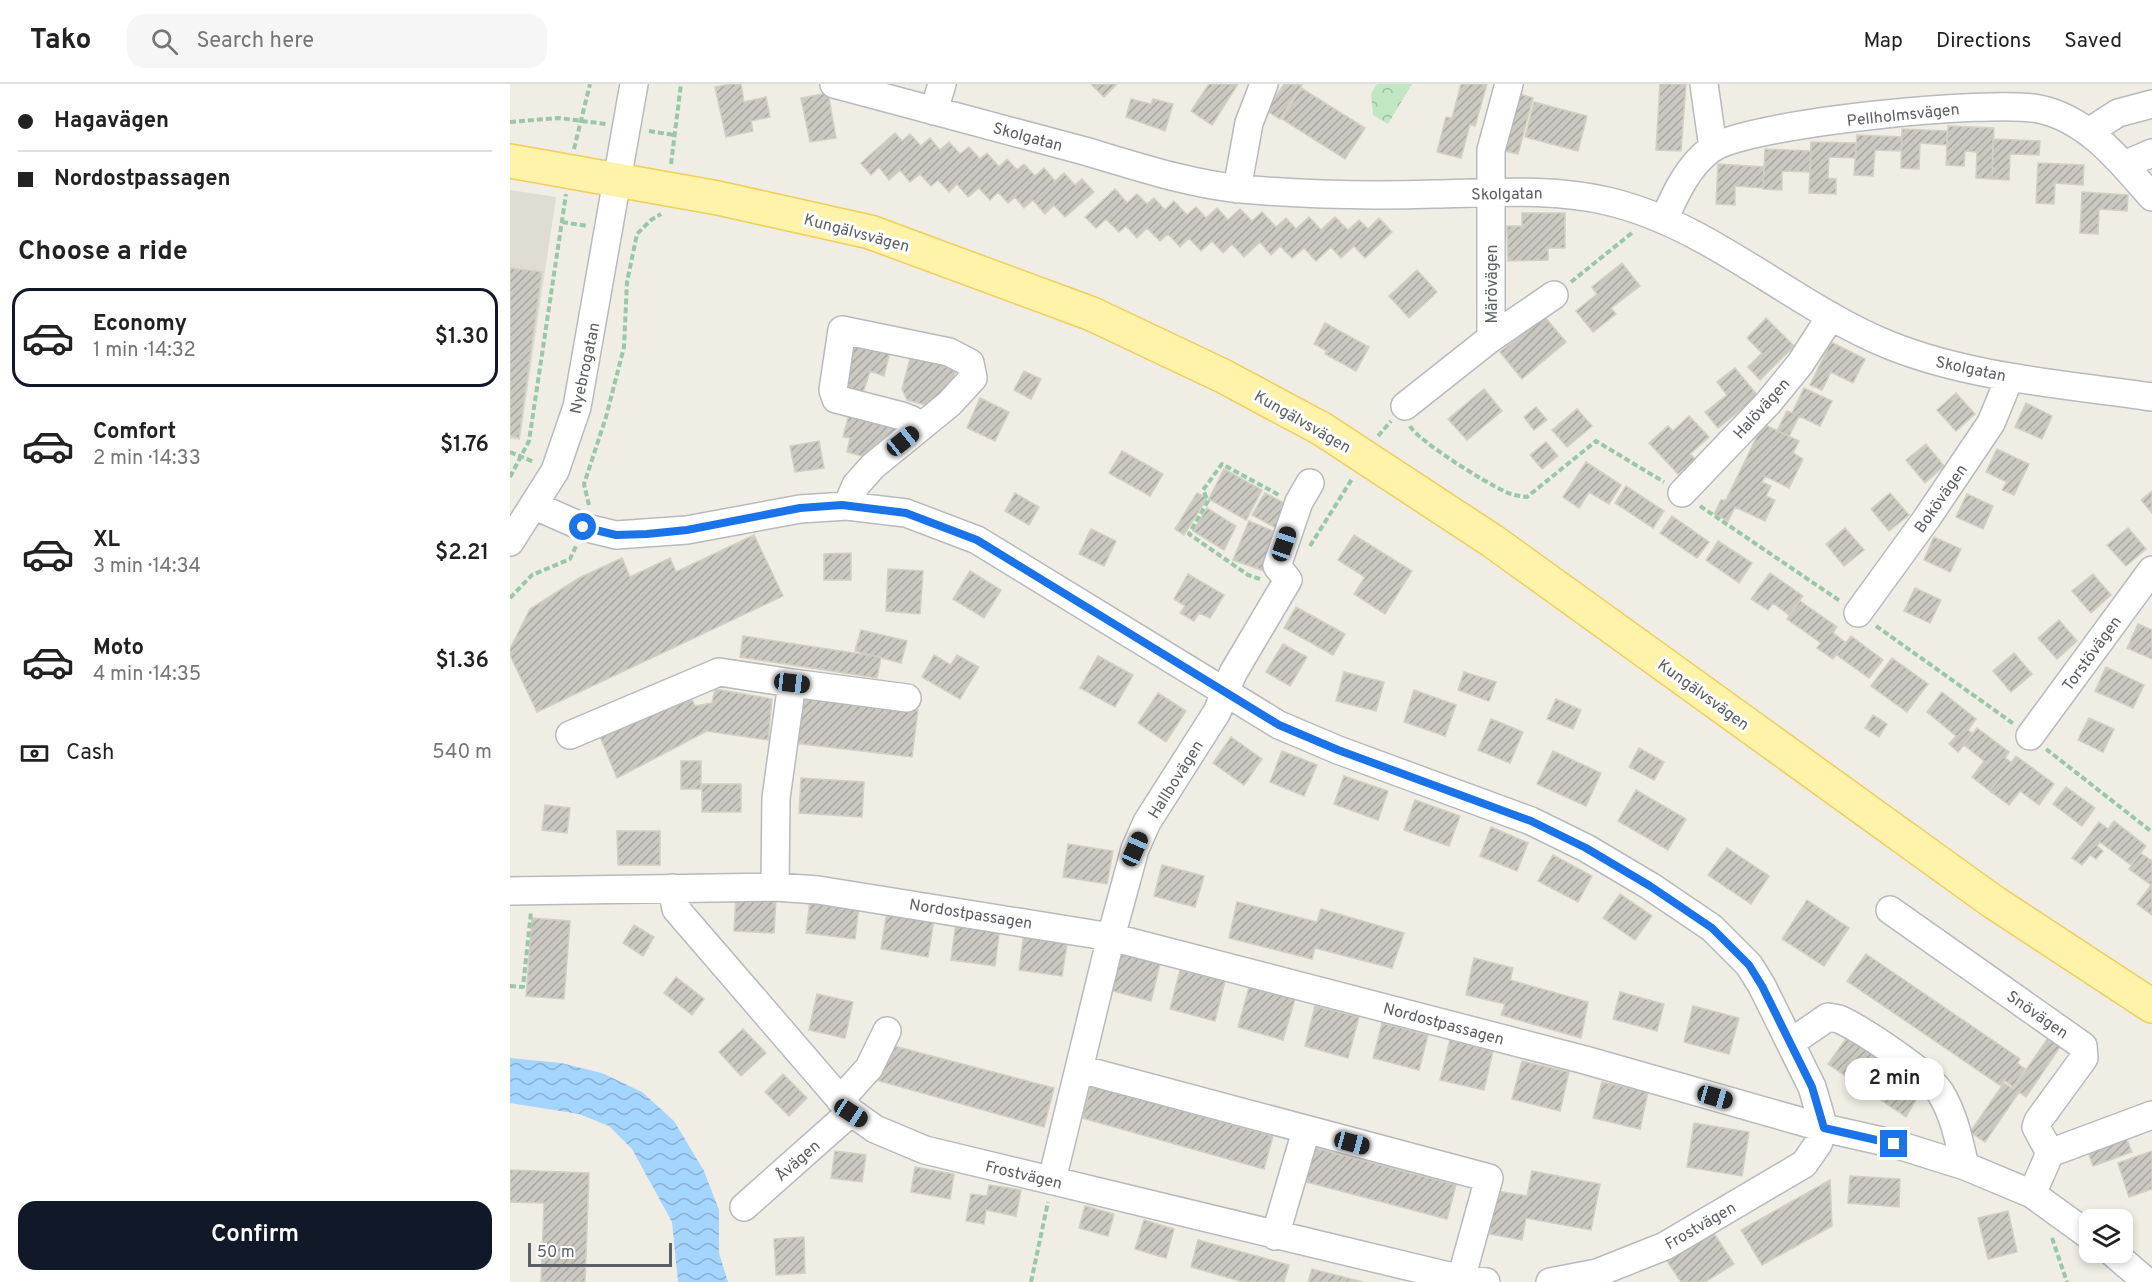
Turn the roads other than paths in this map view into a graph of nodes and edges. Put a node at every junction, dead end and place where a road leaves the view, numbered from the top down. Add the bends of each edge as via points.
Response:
1 (634, 84) edge
2 (834, 84) edge
3 (942, 84) edge
4 (1264, 84) edge
5 (1509, 84) edge
6 (1704, 84) edge
7 (2152, 104) edge
8 (934, 111) junction
9 (2090, 131) junction
10 (1713, 148) junction
11 (2152, 153) edge
12 (510, 160) edge
13 (2124, 165) junction
14 (616, 179) junction
15 (1237, 189) junction
16 (1489, 193) junction
17 (2152, 197) edge
18 (1653, 215) junction
19 (1554, 295) road end
20 (1831, 316) junction
21 (1491, 338) junction
22 (2010, 377) junction
23 (2152, 397) edge
24 (1406, 413) road end
25 (918, 429) junction
26 (1304, 492) road end
27 (1682, 494) road end
28 (535, 506) junction
29 (847, 506) junction
30 (510, 542) edge
31 (2152, 570) edge
32 (1858, 613) road end
33 (1224, 691) junction
34 (790, 694) junction
35 (907, 698) dead end
36 (570, 735) dead end
37 (2030, 736) road end
38 (776, 887) junction
39 (672, 888) junction
40 (522, 891) edge
41 (1992, 900) junction
42 (1890, 910) dead end
43 (1110, 937) junction
44 (2152, 1006) edge
45 (2152, 1026) edge
46 (887, 1031) dead end
47 (1790, 1043) junction
48 (1080, 1069) junction
49 (845, 1106) junction
50 (2152, 1115) edge
51 (1824, 1128) junction
52 (1306, 1131) junction
53 (2050, 1153) junction
54 (1965, 1166) junction
55 (1052, 1180) junction
56 (2037, 1197) junction
57 (744, 1207) dead end
58 (2079, 1228) edge
59 (1275, 1236) junction
60 (2125, 1263) edge
61 (1474, 1281) edge
62 (1550, 1282) edge
63 (2147, 1282) edge

1 - 14 street, Nyebrogatan
2 - 8 street, Skolgatan
3 - 8 street
4 - 15 street via 1249,123
5 - 16 street, Märövägen via 1491,150
6 - 10 street
7 - 9 street via 2118,113
8 - 15 street, Skolgatan
9 - 10 street, Pellholmsvägen via 2040,109 1970,108 1817,123 1744,136
9 - 13 street, Pellholmsvägen
10 - 18 street, Pellholmsvägen via 1690,168
11 - 13 street
12 - 14 main road, Kungälvsvägen
13 - 17 street, Pellholmsvägen
14 - 28 street, Nyebrogatan via 577,407 555,471
14 - 41 main road, Kungälvsvägen via 870,232 1092,314 1223,376 1312,424 1494,542
15 - 16 street, Skolgatan via 1356,196
16 - 18 street, Skolgatan via 1576,194
16 - 21 street, Märövägen
18 - 20 street, Skolgatan via 1699,237
19 - 21 street
20 - 22 street, Skolgatan via 1888,344 1929,358
20 - 27 street, Halövägen via 1800,364 1768,403
21 - 24 street, Märövägen
22 - 23 street, Skolgatan
22 - 32 street, Bokövägen via 1991,423
25 - 25 street via 973,378 970,363 949,352 842,330 833,390 836,399 902,416 912,420
25 - 29 street via 856,484
26 - 33 street, Hallbovägen via 1283,573
28 - 29 street via 583,527 616,535 687,530 800,508
28 - 30 street, Nyebrogatan
29 - 33 street via 906,513 977,540
31 - 37 street, Torstövägen
33 - 43 street, Hallbovägen via 1217,712 1147,822 1128,870
33 - 47 street via 1279,725 1338,750 1531,821 1650,886 1712,928 1749,965
34 - 35 street
34 - 36 street via 719,672
34 - 38 street via 776,798
38 - 39 street, Nordostpassagen
38 - 43 street, Nordostpassagen via 860,895
39 - 40 street, Nordostpassagen
39 - 49 street, Frostvägen via 676,909
41 - 44 main road, Kungälvsvägen
41 - 45 main road, Kungälvsvägen
42 - 53 street, Snövägen via 2083,1046 2084,1058 2036,1127
43 - 48 street, Hallbovägen
43 - 51 street, Nordostpassagen via 1585,1060
46 - 49 street, Åvägen
47 - 51 street via 1812,1087
47 - 54 street via 1828,1017 1839,1019 1926,1077 1940,1091 1956,1127
48 - 52 street
48 - 55 street, Hallbovägen
49 - 55 street, Frostvägen via 875,1128 925,1150
49 - 57 street, Åvägen
50 - 53 street
51 - 54 street, Nordostpassagen
51 - 62 street, Frostvägen via 1804,1164 1665,1246 1597,1273
52 - 59 street
52 - 61 street via 1489,1178
53 - 56 street
54 - 56 street, Nordostpassagen
55 - 59 street, Frostvägen
56 - 58 street, Nordostpassagen
59 - 61 street, Frostvägen
60 - 63 street

